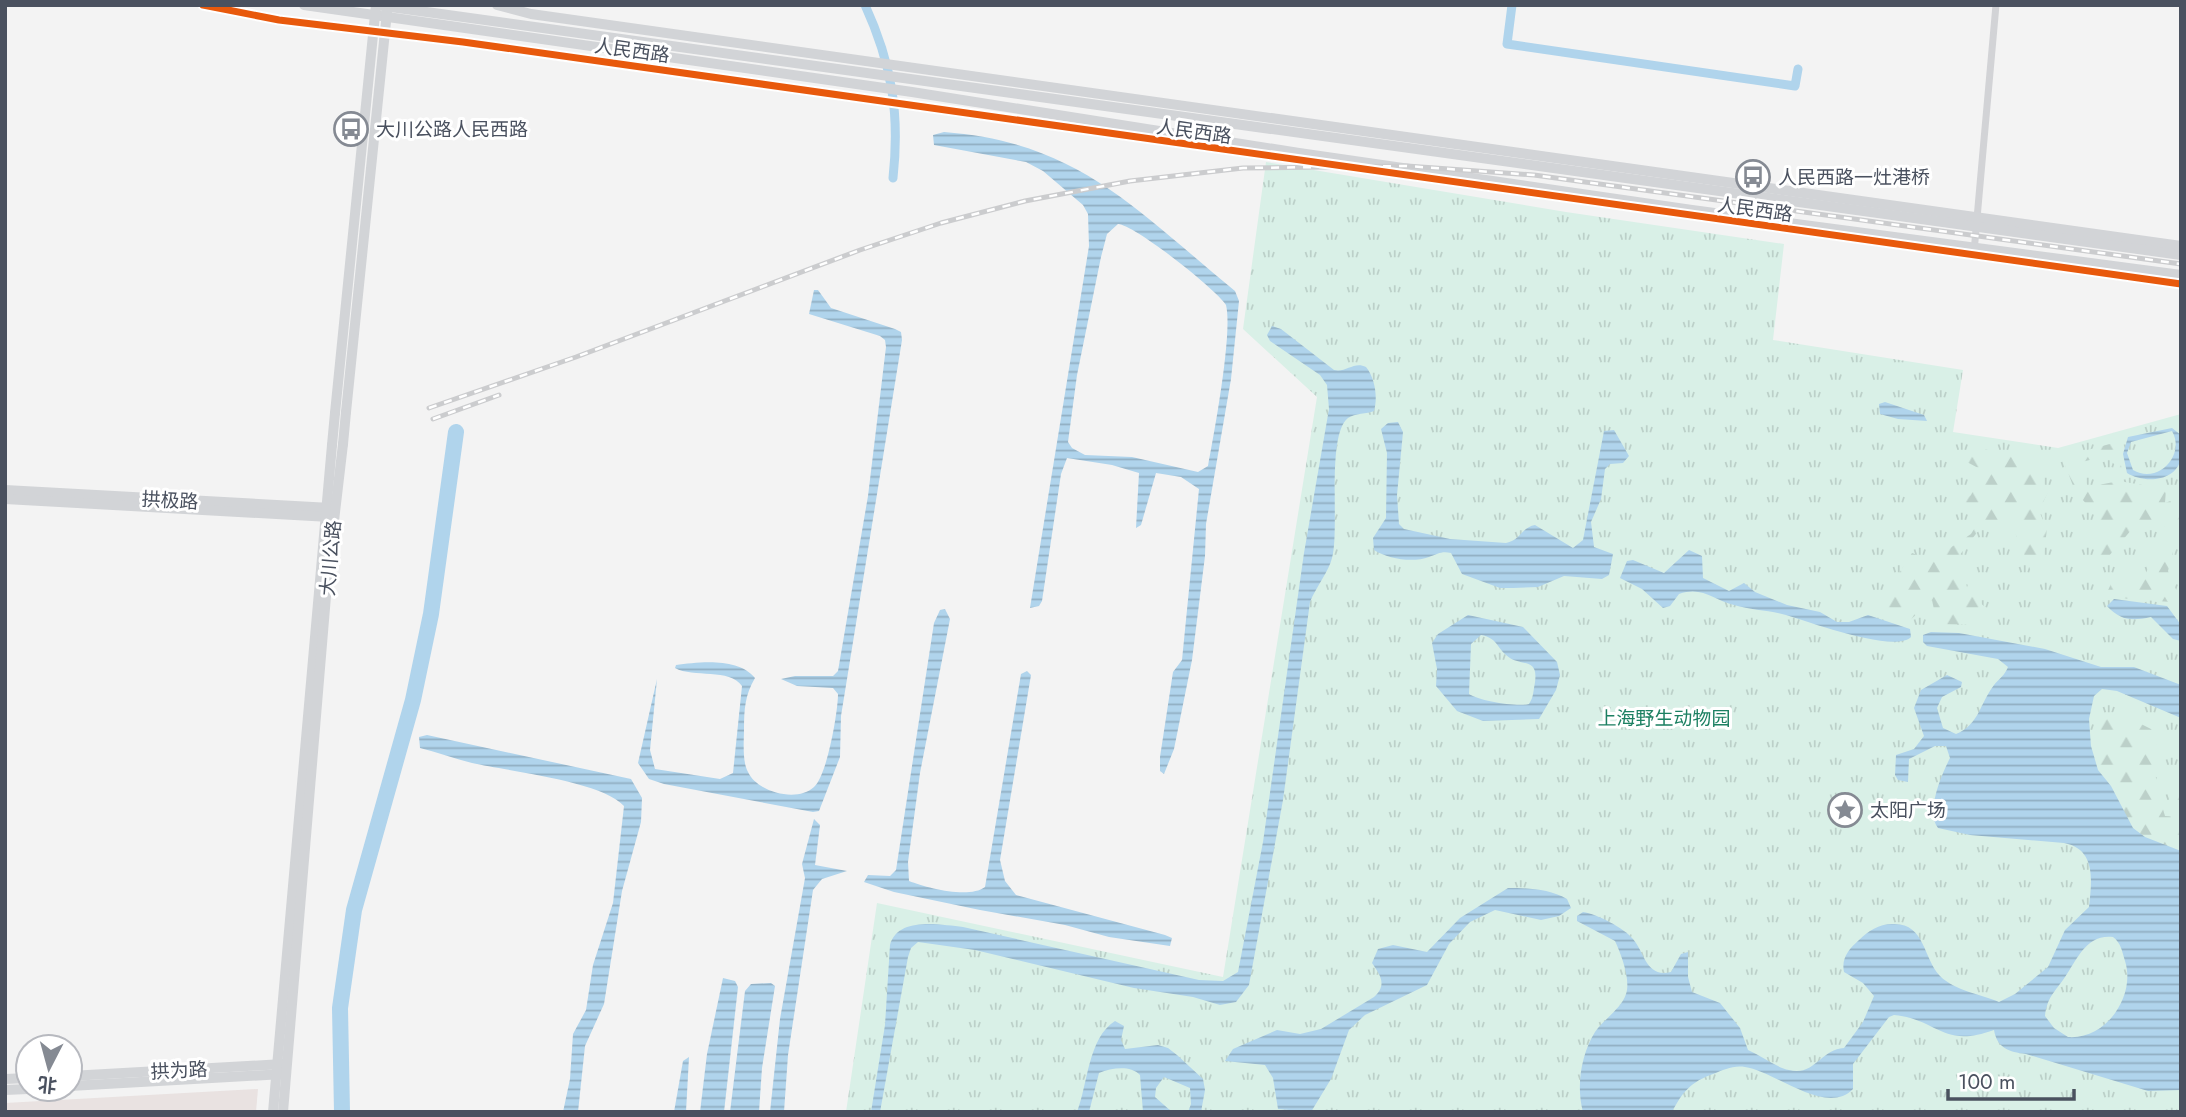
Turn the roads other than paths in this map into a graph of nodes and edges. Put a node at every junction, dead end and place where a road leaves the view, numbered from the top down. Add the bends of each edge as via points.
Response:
1 (203, 5) edge
2 (227, 5) edge
3 (304, 5) edge
4 (497, 5) edge
5 (1996, 5) edge
6 (375, 10) edge
7 (387, 10) edge
8 (249, 13) junction
9 (373, 31) junction
10 (385, 33) junction
11 (911, 87) junction
12 (1977, 221) junction
13 (2181, 246) edge
14 (1974, 252) junction
15 (2181, 255) edge
16 (2181, 275) edge
17 (2181, 284) edge
18 (341, 412) junction
19 (5, 490) edge
20 (5, 499) edge
21 (329, 513) junction
22 (282, 1069) junction
23 (84, 1076) edge
24 (84, 1085) edge
25 (273, 1112) edge
26 (283, 1112) edge

1 - 8 main road, 人民西路
2 - 8 main road
3 - 6 main road, 人民西路
4 - 12 main road, 人民西路 via 531,14
5 - 12 street
6 - 7 main road, 人民西路
6 - 9 main road, 大川公路
7 - 10 main road, 大川公路
7 - 11 main road, 人民西路
8 - 9 main road, 人民西路
9 - 10 main road, 人民西路
9 - 18 main road, 大川公路
10 - 14 main road, 人民西路
10 - 18 main road, 大川公路
11 - 12 main road, 人民西路 via 1300,132
11 - 14 main road, 人民西路 via 1326,157
12 - 13 main road, 人民西路
12 - 14 street
12 - 15 main road, 人民西路
14 - 16 main road, 人民西路
14 - 17 main road, 人民西路
18 - 21 main road, 大川公路, bridge
19 - 21 main road, 拱极路
20 - 21 main road, 拱极路
21 - 22 main road, 大川公路
22 - 23 main road, 拱为路
22 - 24 main road, 拱为路
22 - 25 main road, 大川公路
22 - 26 main road, 大川公路

